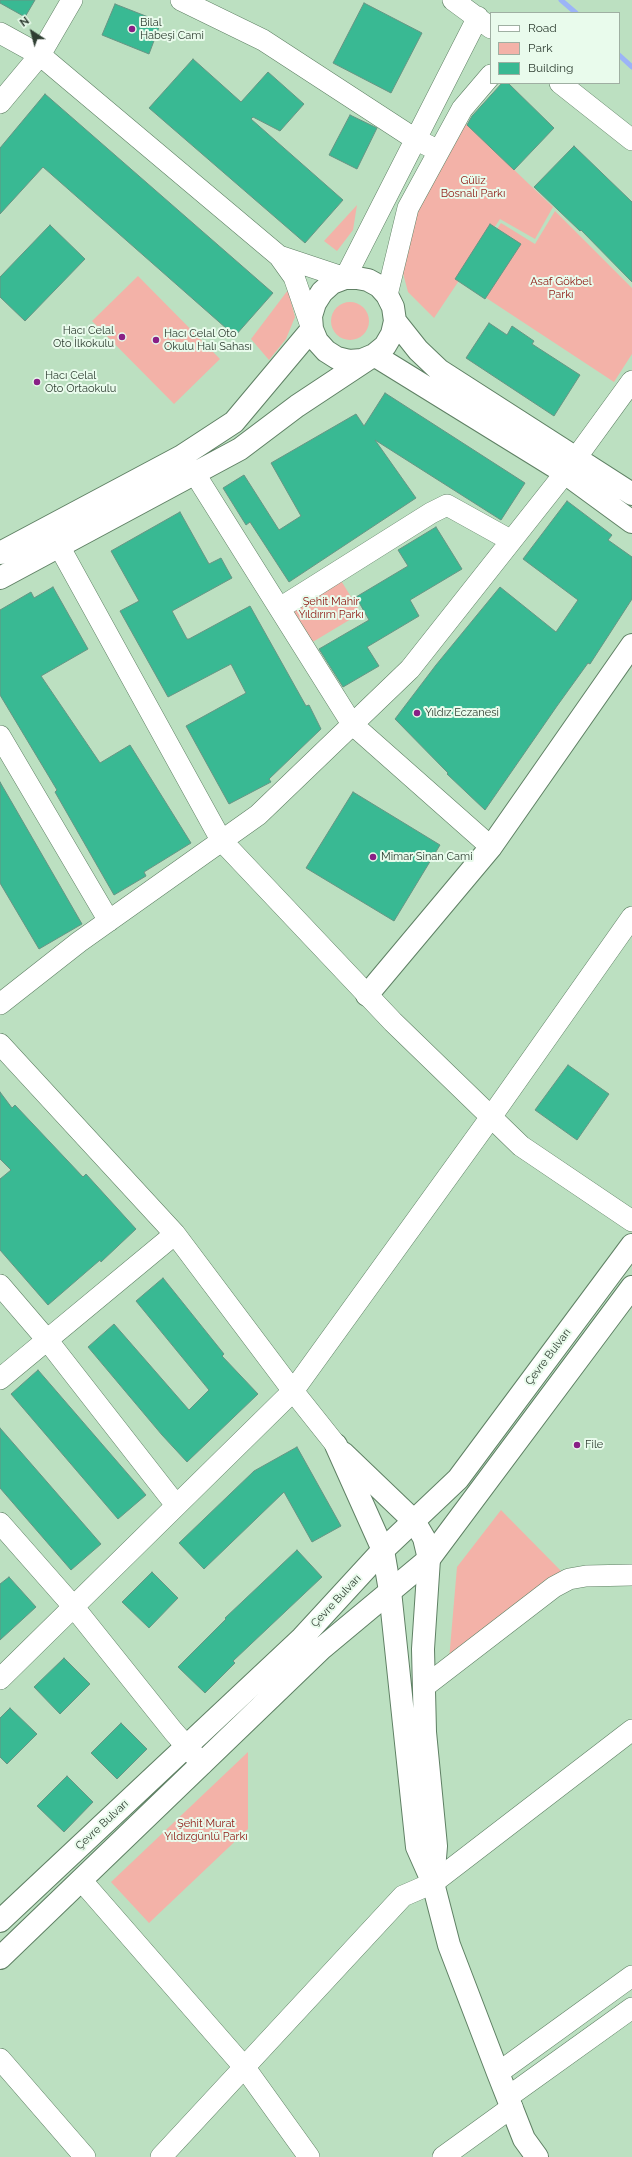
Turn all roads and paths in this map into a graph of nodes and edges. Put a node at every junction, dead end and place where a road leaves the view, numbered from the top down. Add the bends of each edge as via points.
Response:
1 (72, 0) edge
2 (181, 0) edge
3 (453, 0) edge
4 (484, 22) edge
5 (0, 33) edge
6 (40, 55) junction
7 (490, 76) edge
8 (561, 84) edge
9 (0, 103) edge
10 (415, 139) junction
11 (632, 140) edge
12 (439, 151) junction
13 (279, 256) junction
14 (345, 278) junction
15 (387, 295) junction
16 (395, 321) junction
17 (312, 329) junction
18 (374, 355) junction
19 (632, 381) edge
20 (570, 465) junction
21 (195, 474) junction
22 (632, 494) edge
23 (632, 522) edge
24 (510, 540) junction
25 (59, 546) junction
26 (0, 553) edge
27 (0, 578) edge
28 (280, 608) junction
29 (632, 645) edge
30 (352, 724) junction
31 (0, 736) edge
32 (221, 840) junction
33 (491, 847) junction
34 (632, 917) edge
35 (109, 920) junction
36 (367, 995) junction
37 (0, 1004) edge
38 (0, 1044) edge
39 (491, 1117) junction
40 (632, 1221) edge
41 (175, 1234) junction
42 (632, 1245) edge
43 (0, 1285) edge
44 (632, 1287) edge
45 (48, 1341) junction
46 (0, 1379) edge
47 (293, 1391) junction
48 (336, 1445) junction
49 (176, 1505) junction
50 (414, 1521) junction
51 (0, 1523) edge
52 (383, 1550) junction
53 (429, 1559) junction
54 (632, 1575) edge
55 (390, 1591) junction
56 (73, 1606) junction
57 (0, 1679) edge
58 (424, 1687) junction
59 (632, 1730) edge
60 (186, 1746) junction
61 (202, 1764) junction
62 (80, 1880) junction
63 (432, 1883) junction
64 (0, 1921) edge
65 (0, 1958) edge
66 (632, 1976) edge
67 (632, 2008) edge
68 (0, 2059) edge
69 (245, 2068) junction
70 (498, 2073) junction
71 (510, 2102) junction
72 (85, 2157) edge
73 (161, 2157) edge
74 (309, 2157) edge
75 (443, 2157) edge
76 (537, 2157) edge

1 - 6 street
2 - 10 street via 263,40
3 - 4 street
4 - 10 street
5 - 6 street
6 - 9 street
6 - 13 street
7 - 12 street via 462,109
8 - 11 street
10 - 12 street
10 - 14 street
12 - 15 street via 408,208
13 - 14 street
13 - 17 street via 294,277
14 - 15 main road via 368,280 379,286
14 - 17 main road via 332,283 314,303
15 - 16 main road
16 - 18 main road via 392,334 385,346
16 - 20 main road via 418,350 439,370
17 - 18 main road via 317,341 337,358 349,361 362,360
17 - 26 main road via 234,422 182,456
18 - 20 main road
18 - 21 main road via 297,406 240,449
19 - 20 street
20 - 22 main road
20 - 23 main road
20 - 24 street
21 - 25 main road
21 - 28 street
24 - 28 street via 447,505
24 - 30 street via 410,669
25 - 27 main road
25 - 32 street
28 - 30 street
29 - 33 main road
30 - 32 street via 258,815
30 - 33 street
31 - 35 street
32 - 35 street
32 - 36 street
33 - 36 main road
34 - 39 street
35 - 37 street
36 - 39 street
38 - 41 street
39 - 40 street via 521,1146
39 - 47 street
41 - 45 street
41 - 47 street
42 - 50 main road, Çevre Bulvarı via 458,1479
43 - 45 street
44 - 53 main road
45 - 46 street
45 - 49 street
47 - 48 street
47 - 49 street
48 - 50 main road
48 - 52 main road
49 - 56 street
50 - 52 main road, Çevre Bulvarı
50 - 53 main road via 424,1538
51 - 56 street
52 - 55 main road
52 - 60 main road, Çevre Bulvarı via 302,1638
53 - 55 main road
53 - 58 main road via 423,1649
54 - 58 street via 586,1576 569,1579 554,1587
55 - 61 main road via 321,1649
55 - 63 main road via 417,1847
56 - 57 street
56 - 60 street
58 - 63 main road via 425,1732 436,1846
59 - 63 street
60 - 61 street
60 - 64 main road, Çevre Bulvarı
61 - 62 main road
62 - 65 main road
62 - 69 street
63 - 69 street via 403,1896
63 - 70 main road via 449,1945
66 - 70 street
67 - 71 street
68 - 72 street
69 - 73 street
69 - 74 street
70 - 71 main road
71 - 75 street
71 - 76 main road via 524,2139

